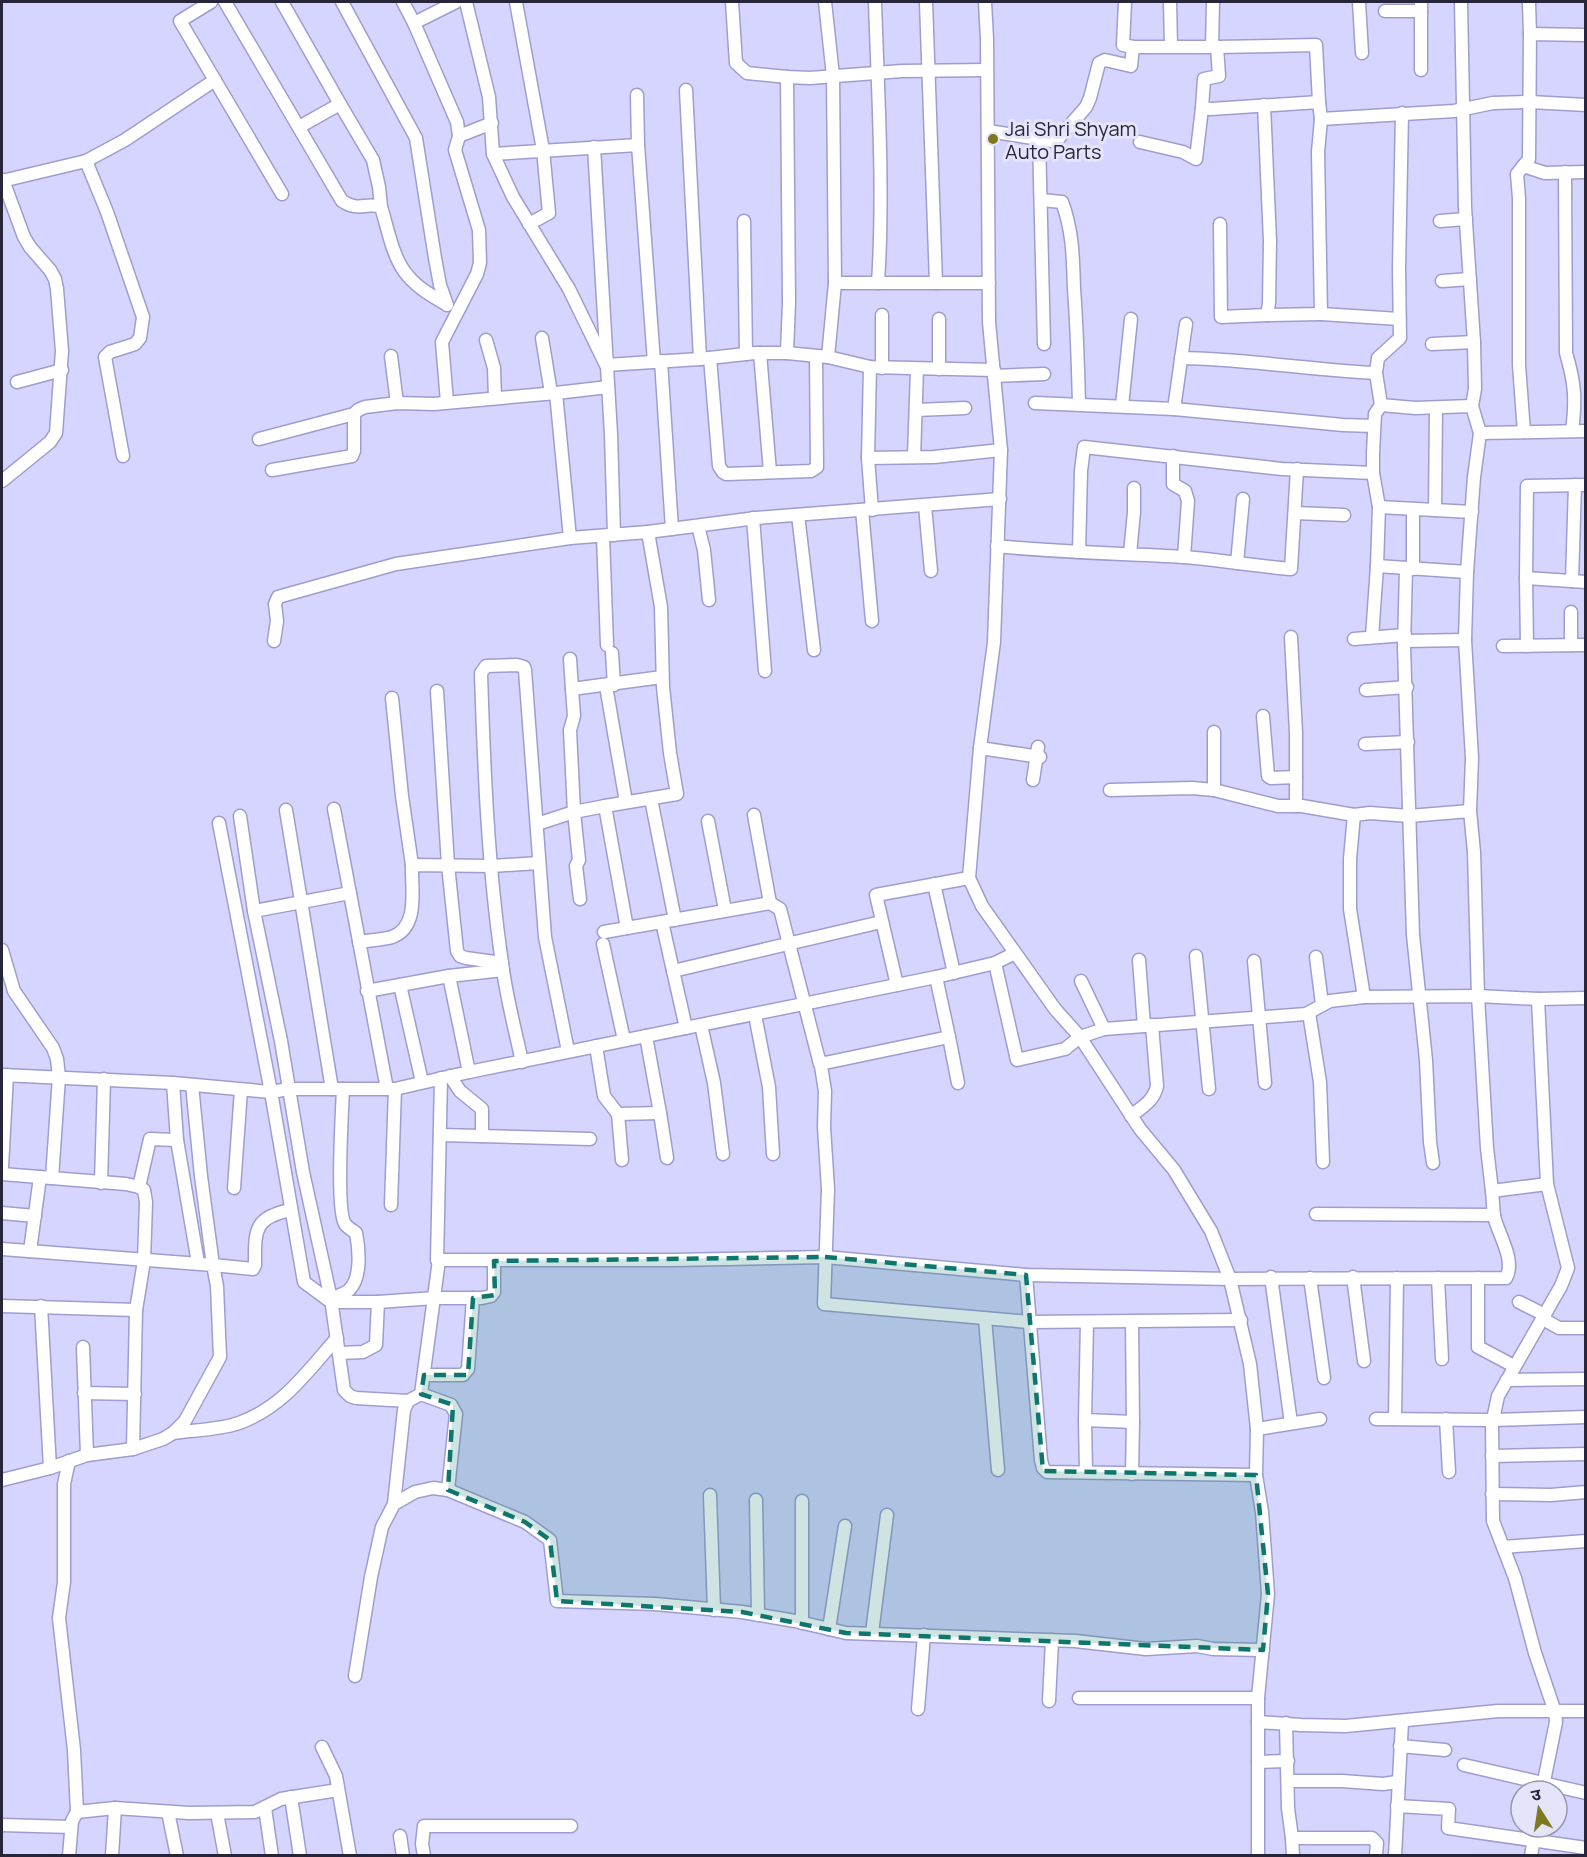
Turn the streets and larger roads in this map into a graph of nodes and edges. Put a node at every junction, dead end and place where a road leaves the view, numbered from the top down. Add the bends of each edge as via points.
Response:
1 (211, 2) edge
2 (225, 2) edge
3 (282, 2) edge
4 (342, 2) edge
5 (403, 2) edge
6 (456, 2) edge
7 (466, 2) edge
8 (516, 2) edge
9 (732, 2) edge
10 (825, 2) edge
11 (875, 2) edge
12 (926, 2) edge
13 (985, 2) edge
14 (1125, 2) edge
15 (1170, 2) edge
16 (1213, 2) edge
17 (1359, 2) edge
18 (1461, 2) edge
19 (1530, 3) edge
20 (1421, 6) edge
21 (1385, 11) dead end
22 (414, 23) junction
23 (1530, 34) junction
24 (1586, 35) edge
25 (1171, 46) junction
26 (1133, 47) junction
27 (1215, 47) junction
28 (1362, 53) dead end
29 (987, 70) junction
30 (1421, 70) dead end
31 (929, 71) junction
32 (877, 74) junction
33 (833, 76) junction
34 (787, 77) junction
35 (215, 80) junction
36 (686, 90) dead end
37 (637, 95) dead end
38 (1319, 102) junction
39 (1530, 102) junction
40 (340, 104) junction
41 (1264, 105) junction
42 (1586, 105) edge
43 (1202, 108) junction
44 (1463, 109) junction
45 (1402, 114) junction
46 (1321, 120) junction
47 (492, 123) junction
48 (299, 127) junction
49 (988, 131) junction
50 (459, 136) junction
51 (1040, 139) junction
52 (1140, 142) dead end
53 (638, 145) junction
54 (594, 147) junction
55 (543, 150) junction
56 (493, 154) junction
57 (86, 160) junction
58 (1523, 166) junction
59 (1565, 172) junction
60 (1586, 172) edge
61 (2, 180) edge
62 (282, 194) dead end
63 (1041, 200) junction
64 (381, 207) junction
65 (1466, 219) junction
66 (744, 221) dead end
67 (1440, 221) dead end
68 (529, 224) junction
69 (1220, 224) dead end
70 (1470, 279) junction
71 (1442, 281) dead end
72 (836, 283) junction
73 (878, 283) junction
74 (936, 283) junction
75 (989, 283) junction
76 (446, 303) junction
77 (1321, 314) junction
78 (456, 315) junction
79 (882, 315) dead end
80 (1267, 315) junction
81 (939, 319) dead end
82 (1131, 319) dead end
83 (1399, 319) junction
84 (1186, 324) dead end
85 (542, 338) dead end
86 (486, 340) dead end
87 (1474, 342) junction
88 (1044, 344) dead end
89 (1432, 344) dead end
90 (759, 353) junction
91 (787, 353) junction
92 (746, 354) junction
93 (391, 356) dead end
94 (822, 357) junction
95 (1181, 358) junction
96 (705, 359) junction
97 (657, 362) junction
98 (606, 365) junction
99 (876, 367) junction
100 (917, 369) junction
101 (939, 369) junction
102 (62, 370) junction
103 (994, 373) junction
104 (1376, 373) junction
105 (1044, 374) dead end
106 (16, 382) dead end
107 (608, 387) junction
108 (554, 393) junction
109 (495, 398) junction
110 (447, 402) junction
111 (397, 403) junction
112 (1035, 403) dead end
113 (1079, 404) junction
114 (1381, 405) junction
115 (1122, 406) junction
116 (1472, 406) junction
117 (965, 408) dead end
118 (1436, 408) junction
119 (1174, 409) junction
120 (916, 410) junction
121 (354, 414) junction
122 (1374, 426) junction
123 (1572, 431) junction
124 (1586, 431) edge
125 (1524, 432) junction
126 (1480, 433) junction
127 (259, 439) dead end
128 (1001, 450) junction
129 (123, 456) dead end
130 (1173, 456) junction
131 (914, 457) junction
132 (868, 458) junction
133 (1297, 469) junction
134 (272, 470) dead end
135 (770, 472) junction
136 (1373, 473) junction
137 (2, 481) edge
138 (1580, 485) edge
139 (1134, 488) dead end
140 (1000, 499) junction
141 (1243, 499) dead end
142 (925, 506) junction
143 (1379, 507) junction
144 (1413, 509) junction
145 (867, 510) junction
146 (1435, 510) junction
147 (1472, 512) junction
148 (1295, 513) junction
149 (798, 515) junction
150 (1344, 515) dead end
151 (753, 518) junction
152 (698, 526) junction
153 (672, 529) junction
154 (648, 532) junction
155 (609, 535) junction
156 (570, 538) junction
157 (998, 546) junction
158 (1079, 552) junction
159 (1130, 554) junction
160 (1184, 557) junction
161 (1237, 563) junction
162 (1377, 566) junction
163 (1409, 569) junction
164 (930, 571) dead end
165 (1467, 572) junction
166 (1526, 578) junction
167 (1572, 581) junction
168 (1586, 582) edge
169 (709, 600) dead end
170 (1571, 612) dead end
171 (872, 621) dead end
172 (1291, 637) dead end
173 (1372, 637) junction
174 (1404, 638) junction
175 (1354, 639) dead end
176 (1465, 640) junction
177 (274, 641) dead end
178 (1571, 645) junction
179 (1586, 645) edge
180 (1503, 646) dead end
181 (1527, 646) junction
182 (814, 650) dead end
183 (570, 659) dead end
184 (765, 671) dead end
185 (662, 677) junction
186 (610, 685) junction
187 (1407, 687) junction
188 (572, 689) junction
189 (1366, 690) dead end
190 (437, 691) dead end
191 (392, 698) dead end
192 (1263, 716) dead end
193 (1215, 732) dead end
194 (1408, 742) junction
195 (1365, 744) dead end
196 (980, 748) junction
197 (1296, 777) junction
198 (1033, 780) dead end
199 (1110, 790) dead end
200 (1214, 790) junction
201 (651, 799) junction
202 (626, 802) junction
203 (605, 806) junction
204 (1296, 806) junction
205 (334, 809) dead end
206 (286, 810) dead end
207 (1470, 811) junction
208 (574, 812) junction
209 (754, 815) dead end
210 (1354, 815) junction
211 (240, 816) dead end
212 (1409, 816) junction
213 (708, 821) dead end
214 (219, 823) dead end
215 (537, 824) junction
216 (539, 863) junction
217 (412, 865) junction
218 (448, 865) junction
219 (492, 866) junction
220 (969, 878) junction
221 (934, 884) junction
222 (350, 893) junction
223 (580, 900) dead end
224 (301, 902) junction
225 (770, 903) junction
226 (254, 910) junction
227 (725, 910) junction
228 (668, 921) junction
229 (882, 922) junction
230 (627, 928) junction
231 (359, 942) junction
232 (790, 945) junction
233 (2, 950) edge
234 (1015, 953) junction
235 (1196, 956) dead end
236 (1316, 957) dead end
237 (1138, 960) dead end
238 (1254, 962) dead end
239 (995, 963) junction
240 (502, 967) junction
241 (673, 971) junction
242 (954, 973) junction
243 (449, 976) junction
244 (936, 977) junction
245 (1081, 981) dead end
246 (400, 985) junction
247 (897, 986) junction
248 (367, 991) junction
249 (1419, 995) junction
250 (1478, 996) junction
251 (1364, 997) junction
252 (1586, 998) edge
253 (1538, 999) junction
254 (1322, 1004) junction
255 (805, 1005) junction
256 (1309, 1013) junction
257 (755, 1015) junction
258 (1259, 1017) junction
259 (1203, 1022) junction
260 (701, 1025) junction
261 (1148, 1025) junction
262 (686, 1028) junction
263 (1104, 1029) junction
264 (646, 1036) junction
265 (949, 1037) junction
266 (1080, 1037) junction
267 (624, 1040) junction
268 (596, 1046) junction
269 (568, 1052) junction
270 (820, 1060) junction
271 (522, 1062) junction
272 (469, 1072) junction
273 (4, 1075) edge
274 (59, 1077) junction
275 (446, 1077) junction
276 (104, 1079) junction
277 (422, 1082) junction
278 (173, 1083) junction
279 (958, 1083) dead end
280 (1264, 1083) dead end
281 (192, 1085) junction
282 (289, 1089) junction
283 (337, 1089) junction
284 (391, 1089) junction
285 (1209, 1089) dead end
286 (241, 1090) junction
287 (271, 1092) junction
288 (660, 1113) junction
289 (618, 1114) junction
290 (1131, 1116) junction
291 (440, 1136) junction
292 (482, 1136) junction
293 (590, 1139) dead end
294 (177, 1140) junction
295 (723, 1154) dead end
296 (773, 1154) dead end
297 (667, 1158) dead end
298 (622, 1160) dead end
299 (1323, 1162) dead end
300 (1433, 1163) dead end
301 (2, 1167) edge
302 (2, 1174) edge
303 (46, 1178) junction
304 (101, 1183) junction
305 (1547, 1184) junction
306 (139, 1186) junction
307 (234, 1188) dead end
308 (1492, 1191) junction
309 (391, 1205) dead end
310 (291, 1210) junction
311 (2, 1213) edge
312 (1316, 1214) dead end
313 (1494, 1215) junction
314 (35, 1216) junction
315 (2, 1249) edge
316 (30, 1251) junction
317 (825, 1257) junction
318 (440, 1260) junction
319 (144, 1261) junction
320 (494, 1261) junction
321 (198, 1263) junction
322 (213, 1265) junction
323 (1026, 1275) junction
324 (1270, 1277) junction
325 (1353, 1277) junction
326 (1310, 1278) junction
327 (1397, 1278) junction
328 (1438, 1278) junction
329 (1479, 1278) junction
330 (1230, 1279) junction
331 (435, 1298) junction
332 (473, 1298) junction
333 (331, 1300) junction
334 (378, 1302) junction
335 (1519, 1302) dead end
336 (2, 1306) edge
337 (41, 1306) junction
338 (136, 1310) junction
339 (1544, 1317) junction
340 (985, 1319) junction
341 (1240, 1320) junction
342 (1029, 1322) junction
343 (1087, 1322) junction
344 (1132, 1322) junction
345 (1586, 1328) edge
346 (337, 1338) junction
347 (83, 1347) dead end
348 (340, 1353) junction
349 (1442, 1359) dead end
350 (1364, 1361) dead end
351 (1514, 1366) junction
352 (424, 1375) junction
353 (1324, 1378) dead end
354 (1586, 1379) edge
355 (1507, 1380) junction
356 (84, 1392) junction
357 (135, 1394) junction
358 (421, 1394) junction
359 (408, 1401) junction
360 (1586, 1417) edge
361 (1320, 1419) dead end
362 (1376, 1419) dead end
363 (1395, 1419) junction
364 (1446, 1419) junction
365 (1084, 1420) junction
366 (1493, 1420) junction
367 (1133, 1422) junction
368 (1291, 1423) junction
369 (1257, 1428) junction
370 (174, 1433) junction
371 (133, 1449) junction
372 (1586, 1454) edge
373 (87, 1455) junction
374 (1492, 1456) junction
375 (69, 1461) junction
376 (2, 1466) edge
377 (50, 1468) junction
378 (998, 1470) dead end
379 (1086, 1472) junction
380 (1449, 1472) dead end
381 (1132, 1474) junction
382 (1256, 1475) junction
383 (2, 1480) edge
384 (448, 1490) junction
385 (1586, 1492) edge
386 (1492, 1494) junction
387 (710, 1495) dead end
388 (756, 1500) dead end
389 (802, 1501) dead end
390 (394, 1503) junction
391 (887, 1515) dead end
392 (845, 1526) dead end
393 (1586, 1541) edge
394 (1503, 1547) junction
395 (714, 1610) junction
396 (758, 1615) junction
397 (802, 1623) junction
398 (829, 1629) junction
399 (873, 1634) junction
400 (924, 1635) junction
401 (1052, 1640) junction
402 (1263, 1650) junction
403 (355, 1676) dead end
404 (1079, 1698) dead end
405 (1258, 1698) junction
406 (1049, 1701) dead end
407 (918, 1708) dead end
408 (1586, 1711) edge
409 (1555, 1712) junction
410 (1258, 1722) junction
411 (1402, 1722) junction
412 (1286, 1723) junction
413 (322, 1746) dead end
414 (1400, 1746) junction
415 (1445, 1750) dead end
416 (1288, 1761) junction
417 (1258, 1762) junction
418 (1464, 1765) dead end
419 (1514, 1779) edge
420 (1545, 1779) edge
421 (1288, 1781) junction
422 (1397, 1782) junction
423 (338, 1790) junction
424 (1569, 1791) edge
425 (1586, 1793) edge
426 (291, 1797) junction
427 (1397, 1806) junction
428 (115, 1808) junction
429 (265, 1808) junction
430 (77, 1812) junction
431 (168, 1812) junction
432 (217, 1813) junction
433 (2, 1825) edge
434 (571, 1826) dead end
435 (72, 1827) junction
436 (400, 1836) dead end
437 (173, 1838) junction
438 (1292, 1838) junction
439 (1533, 1841) junction
440 (1586, 1848) edge
441 (69, 1856) edge
442 (112, 1856) edge
443 (171, 1856) edge
444 (177, 1856) edge
445 (225, 1856) edge
446 (272, 1856) edge
447 (300, 1856) edge
448 (350, 1856) edge
449 (403, 1856) edge
450 (424, 1856) edge
451 (1258, 1856) edge
452 (1293, 1856) edge
453 (1376, 1856) edge
454 (1395, 1856) edge
455 (1531, 1856) edge

1 - 35 street via 180,21
2 - 48 street
3 - 40 street
4 - 76 street via 416,138
5 - 22 street
6 - 22 street
7 - 47 street
8 - 55 street
9 - 34 street via 736,63 747,73
10 - 33 street
11 - 32 street
12 - 31 street
13 - 29 street
14 - 26 street via 1124,45
15 - 25 street
16 - 27 street
17 - 28 street
18 - 44 street
19 - 23 street
20 - 21 street
20 - 30 street
22 - 50 street via 457,122
23 - 24 street
23 - 39 street
25 - 26 street
25 - 27 street
26 - 51 street via 1129,66 1101,61 1086,107 1056,140
27 - 38 street via 1316,45
27 - 43 street via 1219,76 1204,79
29 - 31 street
29 - 49 street
31 - 32 street
31 - 74 street
32 - 33 street
32 - 73 street
33 - 34 street
33 - 72 street
34 - 91 street
35 - 57 street via 125,140
35 - 62 street
36 - 96 street
37 - 53 street
38 - 41 street
38 - 46 street
39 - 42 street
39 - 44 street
39 - 58 street via 1529,159
40 - 48 street
40 - 64 street via 373,160
41 - 43 street
41 - 80 street via 1270,231
43 - 52 street via 1196,159
44 - 45 street
44 - 65 street
45 - 46 street
45 - 83 street
46 - 77 street
47 - 50 street
47 - 56 street
48 - 64 street via 342,201 351,207
49 - 51 street
49 - 75 street
50 - 78 street via 455,150 479,230 480,263
51 - 63 street
53 - 54 street
53 - 97 street
54 - 55 street
54 - 98 street
55 - 56 street
55 - 68 street via 549,213
56 - 68 street
57 - 61 street
57 - 129 street via 143,317 140,338 135,344 110,351 105,357
58 - 59 street
58 - 125 street via 1517,174 1519,365
59 - 60 street
59 - 123 street via 1566,353 1574,380
61 - 102 street via 24,237 55,279
63 - 88 street
63 - 113 street via 1062,202 1069,220
64 - 76 street via 407,275
65 - 67 street
65 - 70 street
66 - 92 street
68 - 98 street via 569,289
69 - 80 street via 1221,317
70 - 71 street
70 - 87 street
72 - 73 street
72 - 94 street
73 - 74 street
74 - 75 street
75 - 103 street
76 - 78 street
77 - 80 street
77 - 83 street
78 - 110 street via 442,342
79 - 99 street
81 - 101 street
82 - 115 street
83 - 104 street via 1400,338 1378,358
84 - 95 street
85 - 108 street
86 - 109 street via 494,368
87 - 89 street
87 - 116 street
90 - 91 street
90 - 92 street
90 - 135 street
91 - 94 street
92 - 96 street
93 - 111 street
94 - 99 street
94 - 135 street via 817,466 811,471
95 - 104 street
95 - 119 street
96 - 97 street
96 - 135 street via 720,470 726,474
97 - 98 street
97 - 153 street
98 - 107 street
99 - 100 street
99 - 132 street
100 - 101 street
100 - 120 street
101 - 103 street
102 - 106 street
102 - 137 street via 56,433
103 - 105 street
103 - 128 street
104 - 114 street
107 - 108 street
107 - 155 street
108 - 109 street
108 - 156 street
109 - 110 street
110 - 111 street
111 - 121 street via 366,407
112 - 113 street
113 - 115 street
114 - 118 street
114 - 122 street
115 - 119 street
116 - 118 street
116 - 126 street
117 - 120 street
118 - 146 street
119 - 122 street
120 - 131 street
121 - 127 street
121 - 134 street via 352,456
122 - 136 street
123 - 124 street
123 - 125 street
125 - 126 street
126 - 147 street
128 - 131 street
128 - 140 street
130 - 133 street
130 - 158 street via 1084,447
130 - 160 street via 1173,484 1185,490 1188,501
131 - 132 street
132 - 145 street
133 - 136 street
133 - 148 street
136 - 143 street
138 - 166 street via 1527,486
138 - 167 street
139 - 159 street
140 - 142 street
140 - 157 street
141 - 161 street
142 - 145 street
142 - 164 street
143 - 144 street
143 - 162 street
144 - 146 street
144 - 163 street
145 - 149 street
145 - 171 street
146 - 147 street
147 - 165 street
148 - 150 street
148 - 161 street via 1291,569
149 - 151 street
149 - 182 street
151 - 152 street
151 - 184 street
152 - 153 street
152 - 169 street
153 - 154 street
154 - 155 street
154 - 185 street via 661,608
155 - 156 street
155 - 186 street
156 - 177 street via 396,564 283,595 275,603
157 - 158 street
157 - 196 street via 994,642
158 - 159 street
159 - 160 street
160 - 161 street
162 - 163 street
162 - 173 street
163 - 165 street
163 - 174 street
165 - 176 street
166 - 167 street
166 - 181 street
167 - 168 street
170 - 178 street
172 - 197 street
173 - 174 street
173 - 175 street
174 - 176 street
174 - 187 street
176 - 207 street via 1472,758
178 - 179 street
178 - 181 street
180 - 181 street
183 - 188 street
185 - 186 street
185 - 201 street via 677,794
186 - 188 street
186 - 202 street
187 - 189 street
187 - 194 street
188 - 208 street
190 - 218 street
191 - 217 street
192 - 197 street via 1268,776
193 - 200 street
194 - 195 street
194 - 212 street
196 - 198 street via 1038,754
196 - 220 street
197 - 204 street
199 - 200 street
200 - 204 street via 1278,806
201 - 202 street
201 - 228 street
202 - 203 street
203 - 208 street
203 - 230 street
204 - 210 street
205 - 222 street
206 - 224 street
207 - 212 street
207 - 250 street
208 - 215 street
208 - 223 street
209 - 225 street
210 - 212 street
210 - 251 street via 1350,909
211 - 226 street
212 - 249 street
213 - 227 street
214 - 287 street
215 - 216 street
215 - 219 street via 525,670 517,665 486,666 481,674
216 - 219 street
216 - 269 street via 545,937
217 - 218 street
217 - 231 street via 407,925 393,937
218 - 219 street
218 - 240 street via 460,956
219 - 240 street
220 - 221 street
220 - 234 street via 982,906
221 - 229 street via 876,895
221 - 242 street
222 - 224 street
222 - 231 street
224 - 226 street
224 - 283 street
225 - 227 street
225 - 232 street via 780,909
226 - 282 street
227 - 228 street
228 - 230 street
228 - 241 street
229 - 232 street
229 - 247 street
230 - 267 street via 604,938
231 - 248 street
232 - 241 street
232 - 255 street
233 - 274 street via 14,991 53,1048
234 - 239 street
234 - 266 street
235 - 259 street
236 - 254 street
237 - 261 street
238 - 258 street
239 - 242 street
239 - 266 street via 1017,1060 1065,1049
240 - 243 street
240 - 271 street
241 - 262 street
242 - 244 street
243 - 246 street
243 - 272 street
244 - 247 street
244 - 265 street
245 - 263 street
246 - 248 street
246 - 277 street
247 - 255 street
248 - 284 street
249 - 250 street
249 - 251 street
249 - 300 street
250 - 253 street
250 - 308 street
251 - 254 street
252 - 253 street
253 - 305 street
254 - 256 street
255 - 257 street
255 - 270 street
256 - 258 street
256 - 299 street via 1320,1082
257 - 260 street
257 - 296 street via 769,1087
258 - 259 street
258 - 280 street
259 - 261 street
259 - 285 street
260 - 262 street
260 - 295 street via 714,1083
261 - 263 street
261 - 290 street via 1155,1092
262 - 264 street
263 - 266 street
264 - 267 street
264 - 288 street
265 - 270 street via 820,1064
265 - 279 street
266 - 290 street
267 - 268 street
268 - 269 street
268 - 289 street via 604,1096
269 - 271 street
270 - 317 street via 825,1091 828,1189
271 - 272 street
272 - 275 street
273 - 274 street
273 - 301 street
274 - 276 street
274 - 303 street
275 - 277 street
275 - 291 street
275 - 292 street via 482,1108
276 - 278 street
276 - 304 street
277 - 284 street
278 - 281 street
278 - 294 street
281 - 286 street
281 - 322 street
282 - 283 street
282 - 287 street
282 - 333 street
283 - 284 street
283 - 333 street via 342,1214 345,1224 356,1233 358,1243 356,1278 349,1290
284 - 309 street
286 - 287 street
286 - 307 street
287 - 310 street
288 - 289 street
288 - 297 street
289 - 298 street
290 - 330 street via 1196,1205
291 - 292 street
291 - 318 street
292 - 293 street
294 - 306 street via 150,1139
294 - 321 street
302 - 303 street
303 - 304 street
303 - 314 street
304 - 306 street
305 - 308 street
305 - 339 street via 1568,1268
306 - 319 street via 146,1202
308 - 313 street
310 - 322 street via 274,1214 258,1226 253,1269
310 - 333 street via 304,1282
311 - 314 street
312 - 313 street
313 - 329 street via 1509,1272 1506,1278
314 - 316 street
315 - 316 street
316 - 319 street
317 - 320 street
317 - 323 street
317 - 340 street via 825,1304
318 - 320 street
318 - 331 street
319 - 321 street
319 - 338 street
320 - 332 street via 494,1292
321 - 322 street
322 - 370 street via 220,1357
323 - 330 street
323 - 342 street
324 - 326 street
324 - 330 street
324 - 368 street
325 - 326 street
325 - 327 street
325 - 350 street
326 - 353 street
327 - 328 street
327 - 363 street
328 - 329 street
328 - 349 street
329 - 351 street via 1478,1347
330 - 341 street
331 - 332 street
331 - 334 street
331 - 352 street
332 - 352 street via 468,1370 456,1377
333 - 334 street
333 - 346 street
334 - 348 street via 376,1345 363,1352
335 - 339 street
336 - 337 street
337 - 338 street
337 - 377 street
338 - 357 street
339 - 345 street via 1560,1328
339 - 351 street
340 - 342 street
340 - 378 street
341 - 344 street
341 - 369 street via 1250,1364
342 - 343 street
342 - 379 street via 1042,1468 1056,1473
343 - 344 street
343 - 365 street
344 - 367 street
346 - 348 street
346 - 370 street via 291,1391 269,1408 238,1424
347 - 356 street
348 - 359 street via 345,1390 350,1396
351 - 355 street
352 - 358 street
354 - 355 street
355 - 366 street via 1498,1396
356 - 357 street
356 - 373 street
357 - 371 street
358 - 359 street
358 - 384 street via 451,1405 456,1414
359 - 390 street
360 - 366 street
361 - 368 street
362 - 363 street
363 - 364 street
364 - 366 street
364 - 380 street
365 - 367 street
365 - 379 street
366 - 374 street
367 - 381 street
368 - 369 street
369 - 382 street
370 - 371 street
371 - 373 street
372 - 374 street
373 - 375 street
374 - 386 street
375 - 377 street
375 - 430 street via 64,1484 64,1582 59,1618
376 - 383 street
377 - 383 street
379 - 381 street
381 - 382 street
382 - 402 street via 1268,1594
384 - 390 street via 415,1492
384 - 395 street via 525,1522 550,1540 557,1601
385 - 386 street
386 - 394 street via 1493,1521
387 - 395 street
388 - 396 street
389 - 397 street
390 - 403 street via 382,1527
391 - 399 street
392 - 398 street
393 - 394 street
394 - 409 street
395 - 396 street
396 - 397 street
397 - 398 street
398 - 399 street
399 - 400 street
400 - 401 street
400 - 407 street
401 - 402 street via 1146,1649
401 - 406 street
402 - 405 street
404 - 405 street
405 - 410 street
408 - 409 street
409 - 411 street via 1497,1711
409 - 420 street
410 - 412 street
410 - 417 street
411 - 412 street via 1346,1726
411 - 414 street
412 - 416 street
413 - 423 street
414 - 415 street
414 - 422 street
416 - 417 street
416 - 421 street
417 - 451 street
418 - 419 street
421 - 422 street
421 - 438 street
422 - 427 street
423 - 426 street
423 - 448 street
424 - 425 street
426 - 429 street
426 - 447 street
427 - 439 street via 1449,1809 1448,1828
427 - 454 street
428 - 430 street
428 - 431 street
428 - 442 street
429 - 432 street
429 - 446 street
430 - 435 street
431 - 432 street
431 - 437 street
432 - 445 street
433 - 435 street
434 - 450 street via 424,1826
435 - 441 street
436 - 449 street
437 - 443 street
437 - 444 street
438 - 452 street
438 - 453 street via 1372,1838 1377,1843
439 - 440 street
439 - 455 street

